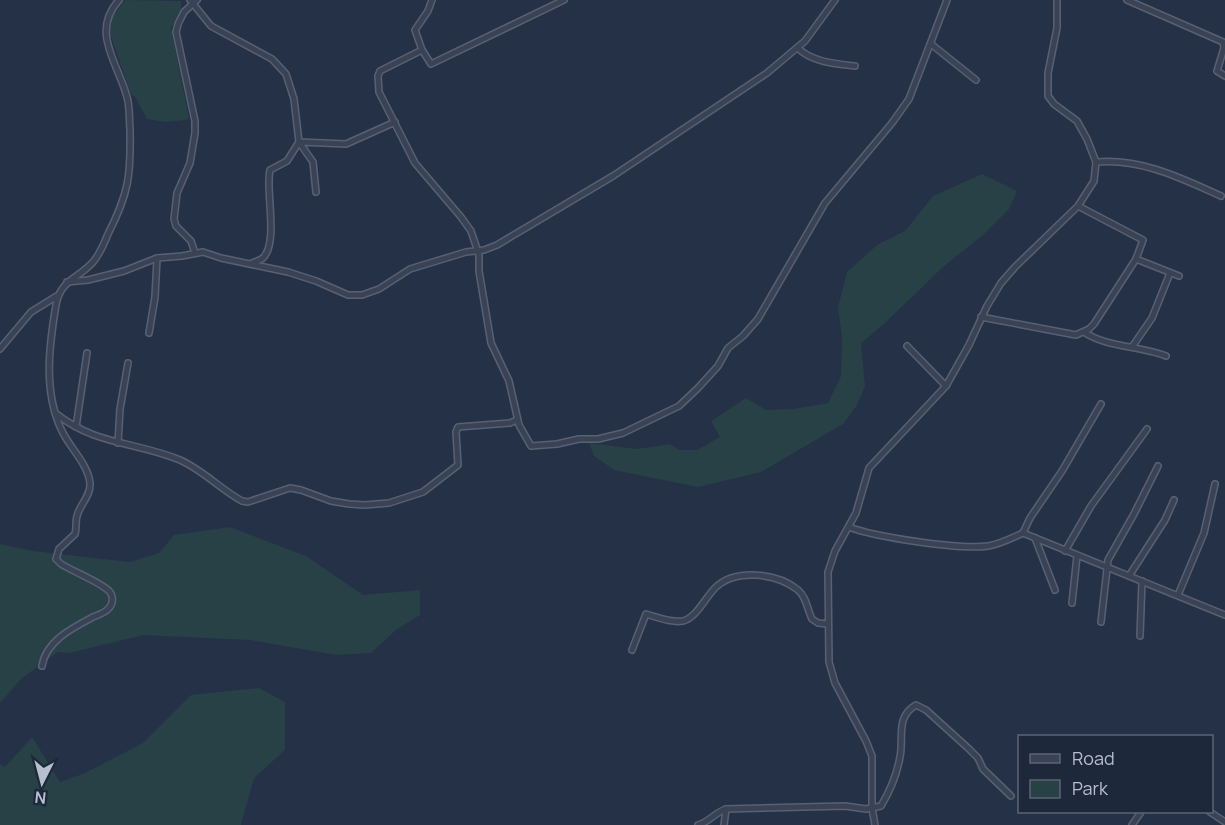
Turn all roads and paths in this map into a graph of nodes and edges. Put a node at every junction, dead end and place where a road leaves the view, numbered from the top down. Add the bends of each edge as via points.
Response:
1 (119, 0) edge
2 (432, 0) edge
3 (564, 0) edge
4 (835, 0) edge
5 (947, 0) edge
6 (1057, 0) edge
7 (1127, 0) edge
8 (193, 1) edge
9 (931, 44) junction
10 (798, 48) junction
11 (422, 50) junction
12 (855, 66) dead end
13 (1225, 76) edge
14 (976, 80) dead end
15 (395, 122) junction
16 (298, 142) junction
17 (1096, 162) junction
18 (316, 192) dead end
19 (1221, 196) dead end
20 (1078, 206) junction
21 (478, 251) junction
22 (195, 253) junction
23 (157, 258) junction
24 (1137, 259) junction
25 (250, 264) junction
26 (1170, 273) junction
27 (1179, 276) dead end
28 (67, 282) junction
29 (57, 296) junction
30 (981, 317) junction
31 (1084, 332) junction
32 (149, 333) dead end
33 (907, 346) dead end
34 (1132, 346) junction
35 (0, 349) edge
36 (87, 353) dead end
37 (1166, 356) dead end
38 (128, 363) dead end
39 (946, 386) junction
40 (1101, 404) dead end
41 (55, 413) junction
42 (517, 420) junction
43 (76, 428) junction
44 (1148, 429) dead end
45 (118, 443) junction
46 (1158, 466) dead end
47 (1215, 484) dead end
48 (1174, 500) dead end
49 (849, 526) junction
50 (1023, 533) junction
51 (1035, 538) junction
52 (1065, 551) junction
53 (1077, 556) junction
54 (1106, 567) junction
55 (1129, 576) junction
56 (1142, 581) junction
57 (1055, 590) dead end
58 (1178, 595) junction
59 (1072, 603) dead end
60 (1225, 615) edge
61 (1101, 622) dead end
62 (828, 624) junction
63 (1140, 636) dead end
64 (632, 650) dead end
65 (42, 666) dead end
66 (1011, 796) dead end
67 (872, 808) junction
68 (726, 809) junction
69 (1212, 813) edge
70 (1225, 822) edge
71 (698, 825) edge
72 (724, 825) edge
73 (875, 825) edge

1 - 28 street via 108,14 105,30 129,104 128,184 99,253
2 - 11 street via 416,27
3 - 11 street via 432,63
4 - 10 street
5 - 9 street
6 - 17 street via 1048,96 1077,121
7 - 13 street via 1223,42 1217,71
8 - 16 street via 211,26 281,67 294,99
8 - 22 street via 176,32 195,133 190,163 177,193 174,219
9 - 14 street
9 - 42 street via 909,99 825,203 766,309 728,348 718,366 688,399 632,430 598,439 531,446
10 - 12 street via 817,59
10 - 21 street via 613,176 497,245
11 - 15 street via 379,73 380,92
15 - 16 street via 346,144
15 - 21 street via 415,163 468,225
16 - 18 street via 313,162
16 - 25 street via 287,161 270,170 267,249 262,258
17 - 19 street via 1128,162 1181,177
17 - 20 street via 1094,181
20 - 24 street via 1141,237 1143,243
20 - 30 street via 1010,272
21 - 25 street via 410,269 373,292 357,296 288,272
21 - 42 street via 489,333 509,381
22 - 23 street
22 - 25 street
23 - 28 street via 124,271
23 - 32 street
24 - 26 street
24 - 31 street via 1094,324
26 - 27 street
26 - 34 street via 1152,318
28 - 29 street
29 - 35 street via 31,312
29 - 41 street via 49,363
30 - 31 street via 1076,335
30 - 39 street
31 - 34 street via 1094,339
33 - 39 street
34 - 37 street
36 - 43 street
38 - 45 street
39 - 49 street via 868,468
40 - 50 street
41 - 43 street
41 - 65 street via 90,485 77,517 75,534 59,549 56,559 106,589 113,600 110,608 57,639
42 - 45 street via 458,427 459,465 418,495 365,505 339,503 295,488 242,501 182,461
43 - 45 street
44 - 52 street via 1091,506
46 - 54 street
47 - 58 street via 1204,533
48 - 55 street
49 - 50 street via 866,533 976,546
49 - 62 street via 828,572
50 - 51 street
51 - 52 street
51 - 57 street
52 - 53 street
53 - 54 street
53 - 59 street
54 - 55 street
54 - 61 street
55 - 56 street
56 - 58 street
56 - 63 street
58 - 60 street
62 - 64 street via 812,619 806,600 789,585 767,577 737,577 714,588 696,612 684,620 646,614
62 - 67 street via 831,671 872,756
66 - 67 street via 968,748 916,705 900,724 901,755 892,783 881,806
67 - 68 street
67 - 73 street
68 - 71 street
68 - 72 street
69 - 70 street

